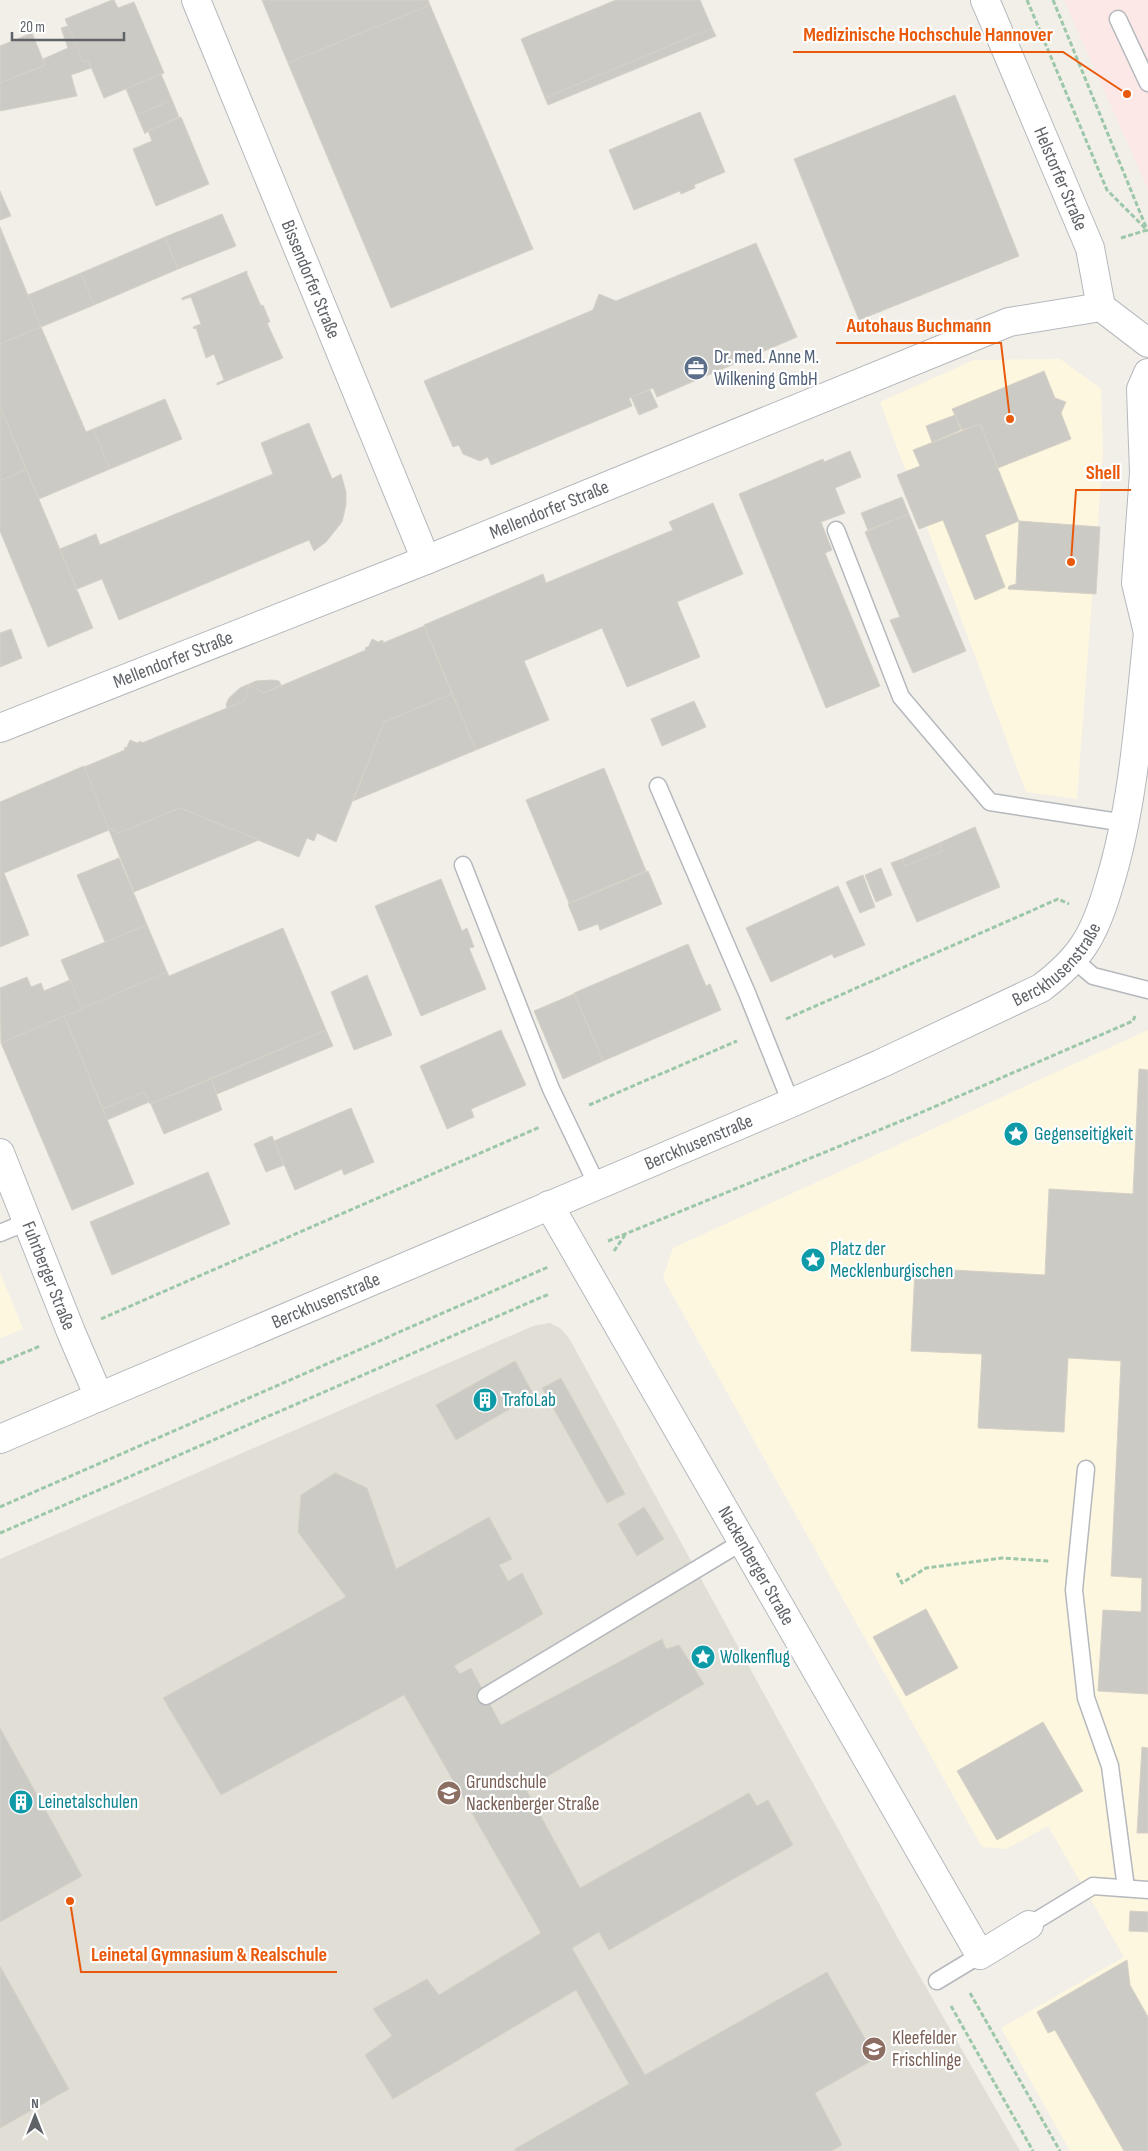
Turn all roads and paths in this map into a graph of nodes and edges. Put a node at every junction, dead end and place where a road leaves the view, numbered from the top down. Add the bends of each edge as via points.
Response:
1 (196, 0) edge
2 (985, 0) edge
3 (1027, 0) edge
4 (1053, 0) edge
5 (1118, 19) dead end
6 (1148, 83) edge
7 (1147, 230) edge
8 (1102, 307) junction
9 (1148, 343) edge
10 (1148, 373) edge
11 (836, 530) dead end
12 (426, 560) junction
13 (1148, 633) edge
14 (0, 728) edge
15 (658, 786) dead end
16 (1125, 823) junction
17 (463, 865) dead end
18 (1073, 959) junction
19 (1148, 990) edge
20 (1136, 1014) dead end
21 (791, 1103) junction
22 (0, 1153) edge
23 (597, 1185) junction
24 (549, 1206) junction
25 (27, 1222) junction
26 (0, 1233) edge
27 (604, 1242) dead end
28 (550, 1266) dead end
29 (549, 1294) dead end
30 (99, 1397) junction
31 (0, 1439) edge
32 (1086, 1469) dead end
33 (0, 1507) edge
34 (0, 1533) edge
35 (742, 1542) junction
36 (1077, 1564) junction
37 (897, 1573) dead end
38 (486, 1696) dead end
39 (1126, 1888) junction
40 (1148, 1890) edge
41 (1029, 1925) joint
42 (980, 1955) junction
43 (937, 1981) joint
44 (1033, 2151) edge

1 - 12 street, Bissendorfer Straße
2 - 8 street, Helstorfer Straße via 1090,248
3 - 7 path via 1107,190
4 - 7 path
5 - 6 lane
8 - 9 street
8 - 12 street, Mellendorfer Straße via 1009,322
10 - 13 street, Berckhusenstraße via 1141,389 1144,473 1136,583
11 - 16 lane via 902,697 990,802
12 - 14 street, Mellendorfer Straße
13 - 16 street, Berckhusenstraße
15 - 21 lane
16 - 18 street, Berckhusenstraße via 1099,916
17 - 23 lane via 551,1089
18 - 19 lane via 1093,976
18 - 21 street, Berckhusenstraße via 1042,988
20 - 27 path via 1133,1021 906,1119
21 - 23 street, Berckhusenstraße
22 - 25 street, Fuhrberger Straße
23 - 24 street, Berckhusenstraße
24 - 30 street, Berckhusenstraße
24 - 35 street, Nackenberger Straße
25 - 26 lane
25 - 30 street, Fuhrberger Straße
28 - 33 path
29 - 34 path
30 - 31 street, Berckhusenstraße
32 - 36 lane
35 - 38 lane
35 - 42 street, Nackenberger Straße
36 - 37 path via 1002,1558 926,1568 902,1583
36 - 39 lane via 1074,1590 1086,1698 1110,1766
39 - 40 lane
39 - 41 lane via 1093,1886
41 - 42 street
42 - 43 lane
43 - 44 path

